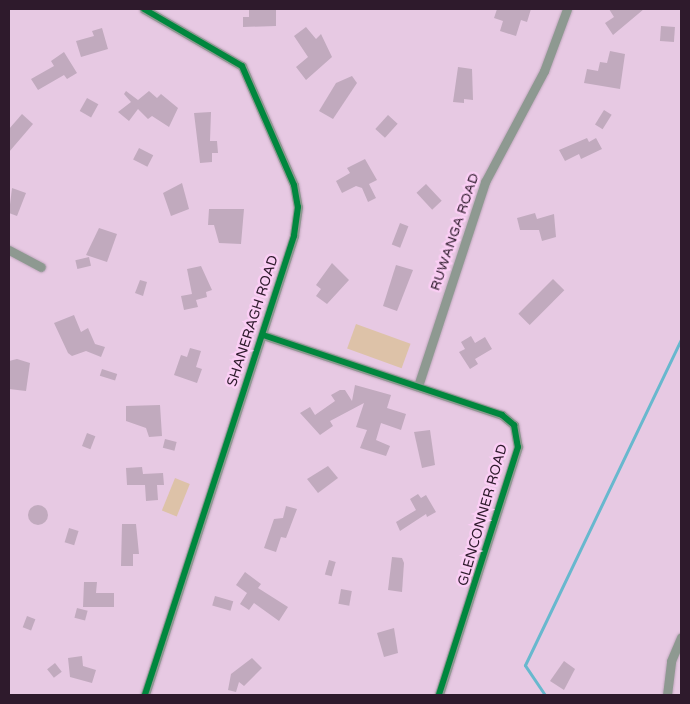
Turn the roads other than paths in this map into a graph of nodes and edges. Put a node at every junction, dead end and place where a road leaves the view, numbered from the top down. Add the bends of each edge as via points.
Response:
1 (144, 9) edge
2 (567, 9) edge
3 (9, 250) edge
4 (41, 267) dead end
5 (263, 335) junction
6 (418, 386) junction
7 (681, 637) edge
8 (145, 695) edge
9 (440, 695) edge
10 (667, 695) edge

1 - 5 street, SHANERAGH ROAD via 242,66 294,184 298,207 294,236
2 - 6 street, RUWANGA ROAD via 544,71 485,182
3 - 4 street
5 - 6 street, GLENCONNER ROAD
5 - 8 street, SHANERAGH ROAD
6 - 9 street, GLENCONNER ROAD via 502,415 514,425 518,436
7 - 10 street via 671,661

